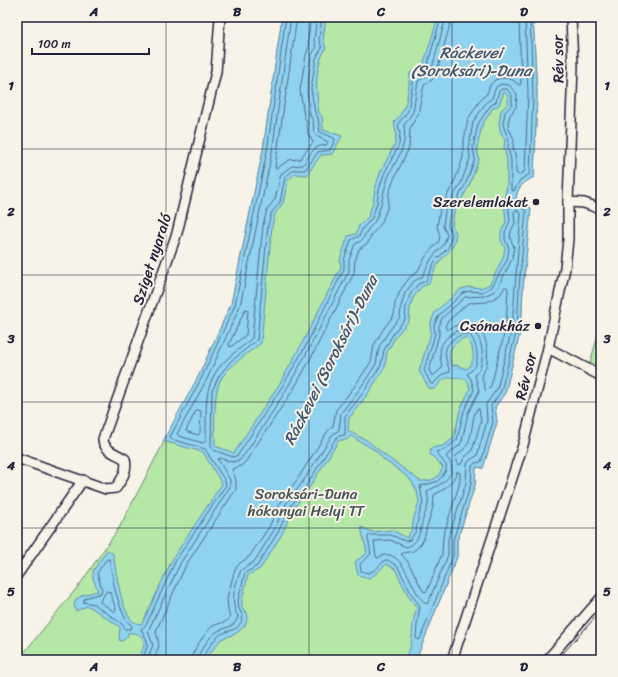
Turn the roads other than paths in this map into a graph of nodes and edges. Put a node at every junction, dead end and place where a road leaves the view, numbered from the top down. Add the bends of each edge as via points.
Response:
1 (220, 17) edge
2 (571, 17) edge
3 (568, 202) junction
4 (601, 209) edge
5 (548, 348) junction
6 (601, 376) edge
7 (17, 458) edge
8 (83, 480) junction
9 (17, 576) edge
10 (601, 598) edge
11 (452, 660) edge
12 (547, 660) edge

1 - 8 street, Sziget nyaraló via 216,72 177,233 103,439 109,450 125,459 127,467 116,488 106,489
2 - 3 street, Rév sor via 573,66
3 - 4 street
3 - 5 street, Rév sor via 565,268
5 - 6 street
5 - 11 street, Rév sor via 524,445
7 - 8 street
8 - 9 street
10 - 12 street

